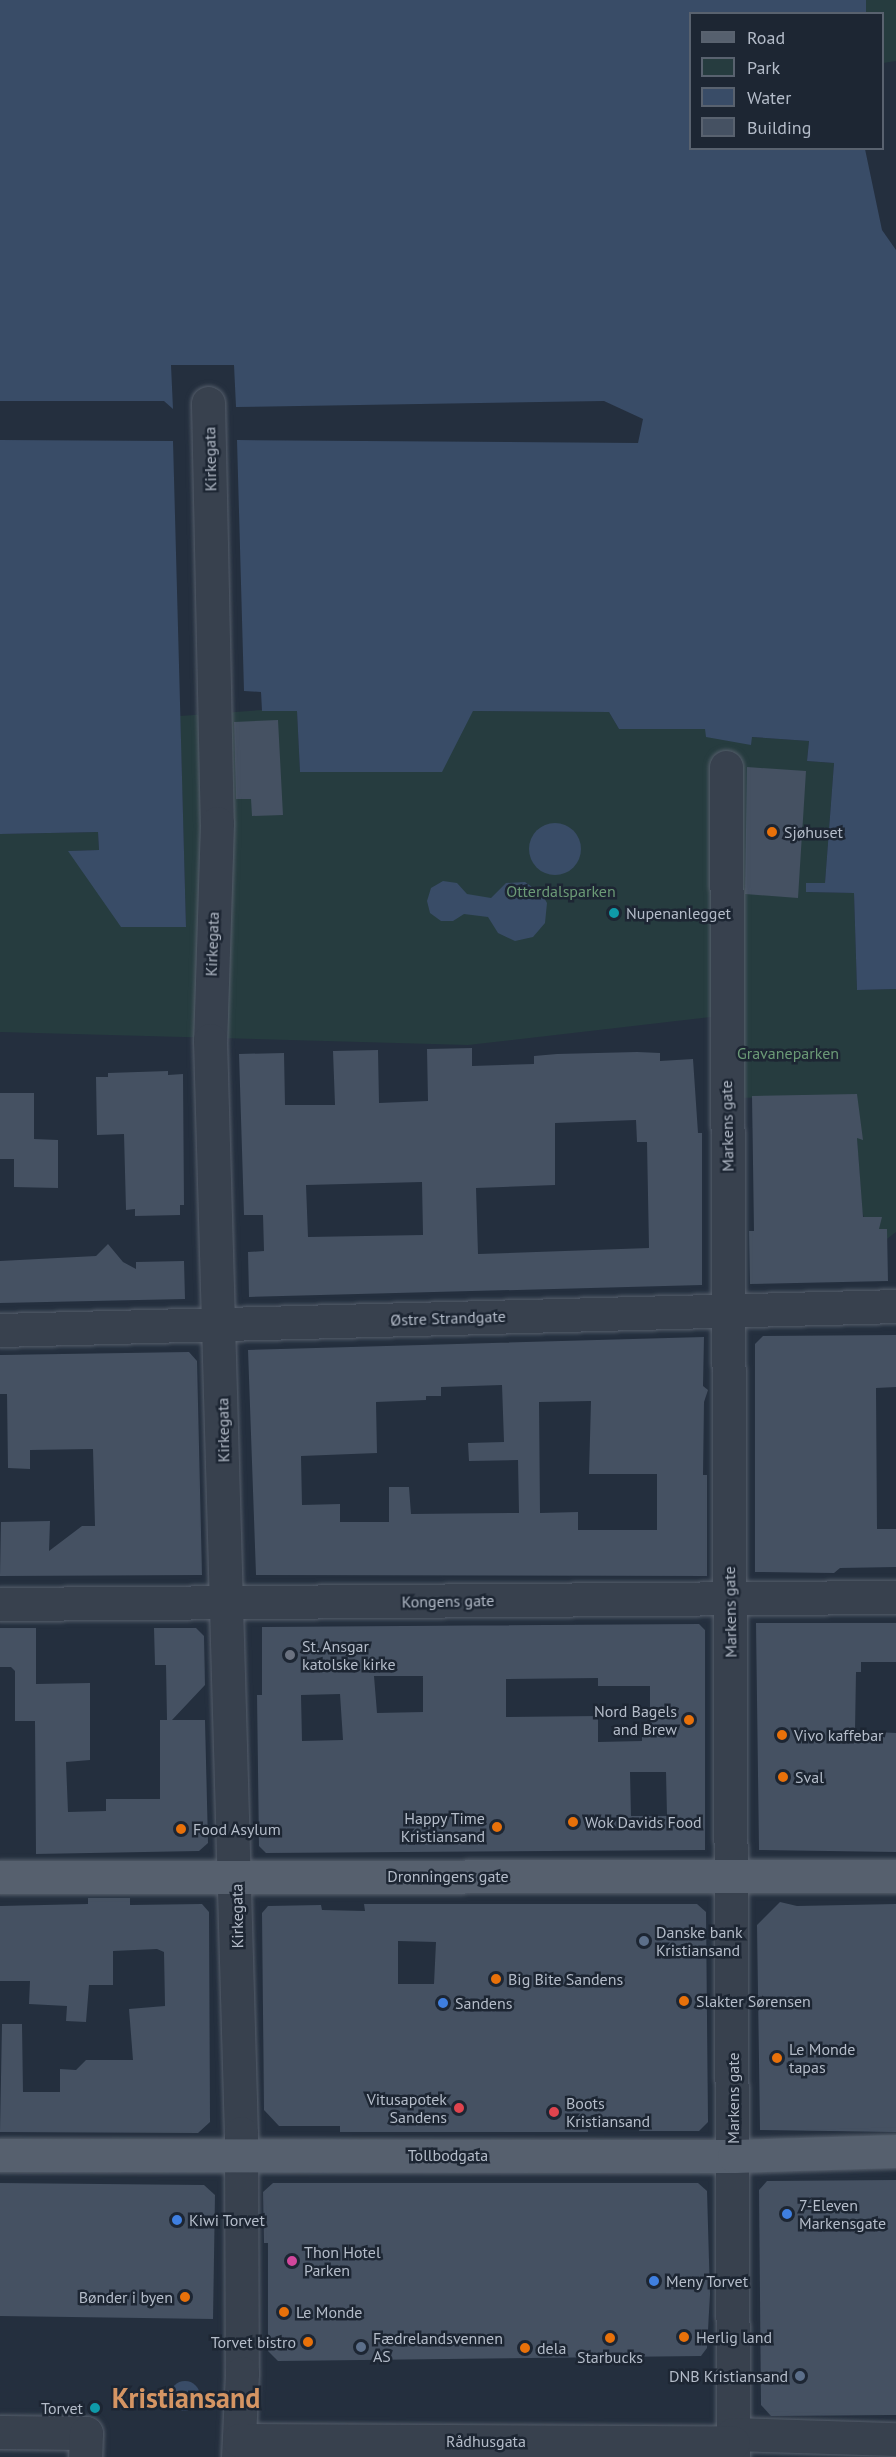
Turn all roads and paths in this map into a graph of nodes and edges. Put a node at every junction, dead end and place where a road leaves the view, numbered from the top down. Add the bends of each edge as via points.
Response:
1 (208, 403) dead end
2 (726, 767) dead end
3 (896, 1306) edge
4 (730, 1311) junction
5 (221, 1325) junction
6 (0, 1330) edge
7 (896, 1597) edge
8 (730, 1598) junction
9 (0, 1604) edge
10 (225, 1604) junction
11 (732, 1874) junction
12 (896, 1876) edge
13 (0, 1877) edge
14 (236, 1878) junction
15 (896, 2151) edge
16 (241, 2154) junction
17 (0, 2155) edge
18 (734, 2156) junction
19 (0, 2432) edge
20 (896, 2439) edge
21 (733, 2445) edge
22 (238, 2449) edge
23 (85, 2457) edge

1 - 5 street, Kirkegata via 217,823 210,1040
2 - 4 street, Markens gate
3 - 4 street, Østre Strandgate
4 - 5 street, Østre Strandgate
4 - 8 street, Markens gate
5 - 6 street, Østre Strandgate
5 - 10 street, Kirkegata
7 - 8 street, Kongens gate
8 - 10 street, Kongens gate
8 - 11 street, Markens gate
9 - 10 street, Kongens gate
10 - 14 street, Kirkegata
11 - 12 main road, Dronningens gate
11 - 14 main road, Dronningens gate
11 - 18 street, Markens gate
13 - 14 main road, Dronningens gate
14 - 16 street, Kirkegata
15 - 18 main road, Tollbodgata
16 - 17 main road, Tollbodgata
16 - 18 main road, Tollbodgata
16 - 22 street, Kirkegata via 243,2335
18 - 21 street, Markens gate
19 - 23 street via 86,2433
20 - 21 street, Rådhusgata via 804,2438
21 - 22 street, Rådhusgata

